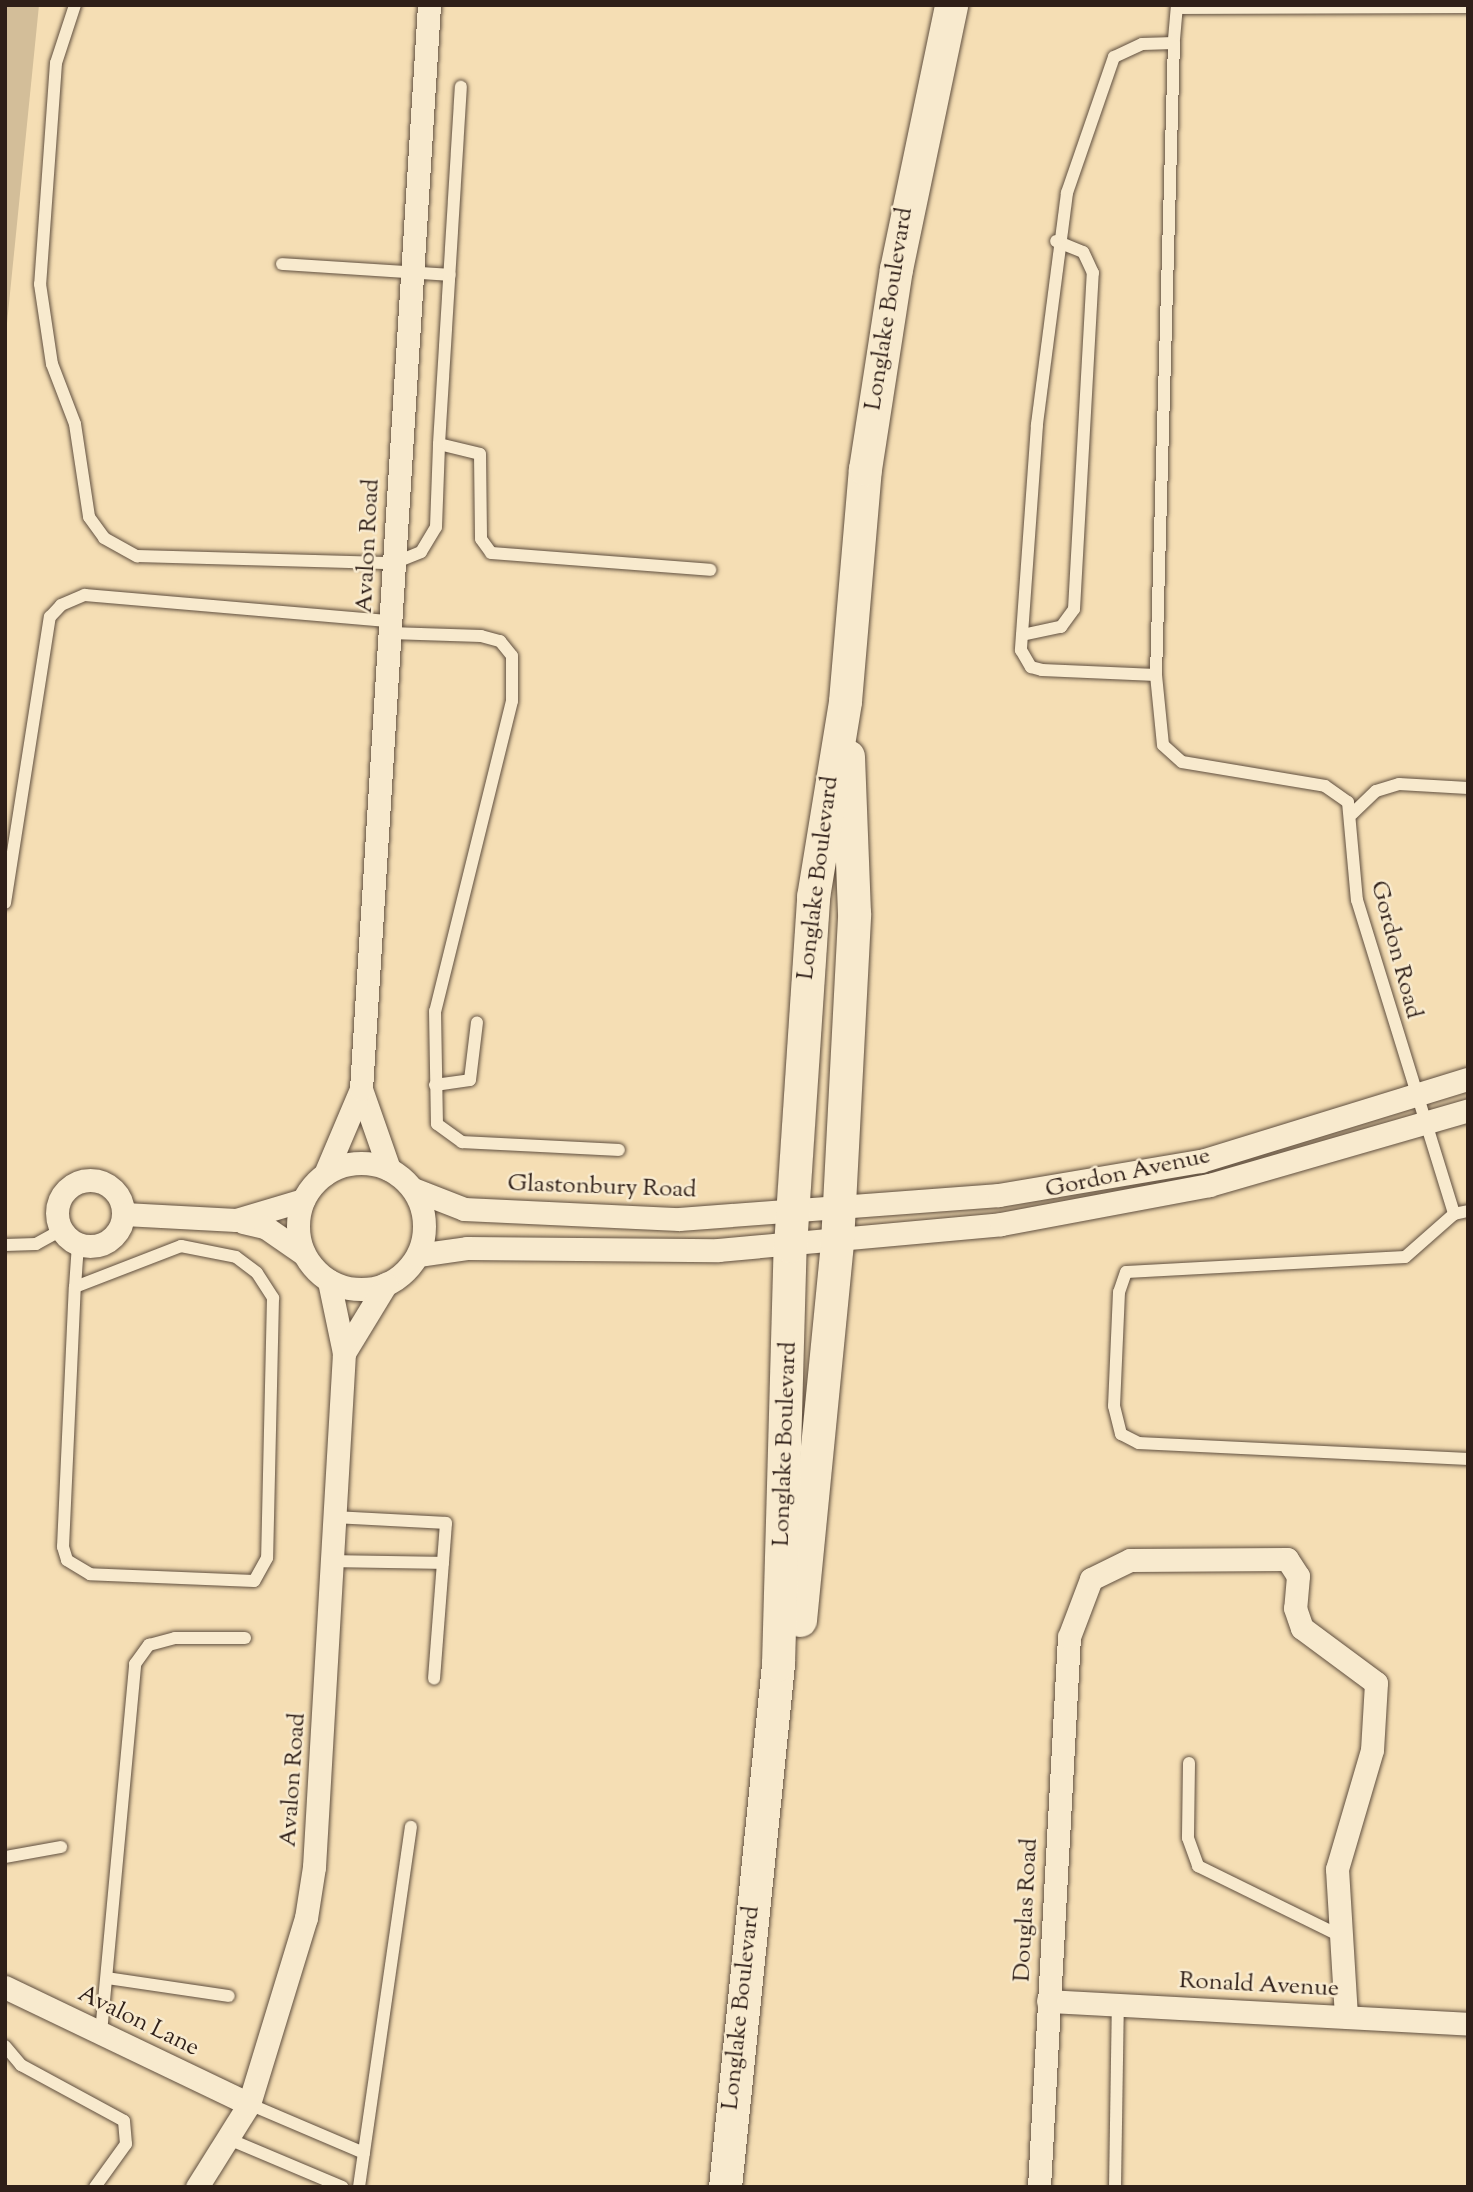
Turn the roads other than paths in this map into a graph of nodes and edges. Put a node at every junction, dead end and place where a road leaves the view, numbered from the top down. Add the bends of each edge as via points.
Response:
1 (75, 5) edge
2 (429, 5) edge
3 (951, 5) edge
4 (1177, 7) edge
5 (1468, 7) edge
6 (1174, 43) junction
7 (461, 87) dead end
8 (1056, 241) junction
9 (282, 264) dead end
10 (412, 274) junction
11 (450, 275) junction
12 (439, 443) junction
13 (394, 563) junction
14 (710, 570) dead end
15 (390, 627) junction
16 (1022, 635) junction
17 (1156, 675) junction
18 (845, 701) junction
19 (1468, 788) edge
20 (1352, 814) junction
21 (5, 903) edge
22 (477, 1022) dead end
23 (1468, 1080) edge
24 (435, 1085) junction
25 (361, 1090) junction
26 (1415, 1096) junction
27 (1468, 1110) edge
28 (1425, 1123) junction
29 (619, 1150) dead end
30 (389, 1169) junction
31 (325, 1174) junction
32 (413, 1189) junction
33 (303, 1200) junction
34 (838, 1203) junction
35 (792, 1210) junction
36 (1468, 1211) edge
37 (124, 1214) junction
38 (1454, 1214) junction
39 (236, 1220) junction
40 (69, 1237) junction
41 (837, 1242) junction
42 (5, 1245) edge
43 (790, 1246) junction
44 (304, 1254) junction
45 (418, 1255) junction
46 (329, 1281) junction
47 (386, 1284) junction
48 (75, 1287) junction
49 (344, 1353) junction
50 (1468, 1460) edge
51 (335, 1517) junction
52 (332, 1561) junction
53 (443, 1563) junction
54 (245, 1638) dead end
55 (435, 1679) dead end
56 (1189, 1763) dead end
57 (411, 1827) dead end
58 (61, 1847) dead end
59 (5, 1857) edge
60 (1345, 1938) junction
61 (107, 1978) junction
62 (5, 1987) edge
63 (229, 1996) dead end
64 (1048, 2001) junction
65 (1118, 2005) junction
66 (1346, 2017) junction
67 (1468, 2024) edge
68 (101, 2033) junction
69 (5, 2046) edge
70 (249, 2104) junction
71 (232, 2140) junction
72 (364, 2153) junction
73 (95, 2187) edge
74 (197, 2187) edge
75 (342, 2187) edge
76 (359, 2187) edge
77 (725, 2187) edge
78 (736, 2187) edge
79 (1040, 2187) edge
80 (1115, 2187) edge

1 - 13 lane via 56,63 40,284 52,364 75,424 89,517 116,549 137,556
2 - 10 street, Avalon Road
3 - 18 main road, Longlake Boulevard via 908,197 865,468
4 - 5 lane
4 - 6 lane
6 - 8 lane via 1142,44 1114,58 1096,94
6 - 17 lane
7 - 11 lane
8 - 16 lane
8 - 16 lane via 1083,251 1093,274 1074,610 1060,627
9 - 10 lane
10 - 11 lane
10 - 13 street, Avalon Road
11 - 12 lane
12 - 13 lane via 436,527 421,552
12 - 14 lane via 480,454 481,539 491,553
13 - 15 street, Avalon Road
15 - 21 lane via 85,595 61,605 50,617
15 - 24 lane via 481,636 500,641 512,656 512,701 435,1011
15 - 25 street, Avalon Road
16 - 17 lane via 1024,660 1042,670
17 - 20 lane via 1159,732 1172,755 1217,772 1325,786 1348,802
18 - 34 main road, Longlake Boulevard via 854,913
18 - 35 main road, Longlake Boulevard via 813,897
19 - 20 lane via 1399,783 1376,791
20 - 26 lane, Gordon Road via 1357,900
22 - 24 lane via 470,1080
23 - 26 street, Gordon Avenue
24 - 29 lane via 437,1124 462,1142
25 - 30 street, Avalon Road
25 - 31 street, Avalon Road
26 - 28 lane, Gordon Road
26 - 34 street, Gordon Avenue via 1141,1173 974,1198
27 - 28 street, Gordon Avenue
28 - 38 lane, Gordon Road
28 - 41 street, Gordon Avenue via 1209,1185 1096,1210
30 - 31 street via 358,1162
30 - 32 street
31 - 33 street
32 - 35 street, Glastonbury Road via 464,1209 678,1219
32 - 45 street via 425,1222
33 - 39 street
33 - 44 street via 298,1236
34 - 35 street, Gordon Avenue
34 - 41 main road, Longlake Boulevard
35 - 43 main road, Longlake Boulevard
36 - 38 lane
37 - 39 street
37 - 40 street via 109,1242
37 - 40 street via 117,1193 87,1180 60,1198
38 - 50 lane via 1405,1257 1126,1272 1119,1292 1114,1406 1121,1434 1139,1443
39 - 44 street via 265,1227
40 - 42 lane
40 - 48 lane
41 - 43 street, Gordon Avenue
41 - 78 main road, Longlake Boulevard
43 - 45 street via 510,1248
43 - 77 main road, Longlake Boulevard via 778,1664
44 - 46 street
45 - 47 street
46 - 47 street via 347,1288
46 - 49 street
47 - 49 street
48 - 48 lane via 66,1560 90,1574 254,1581 267,1558 273,1298 257,1273 236,1257 181,1246
49 - 51 street, Avalon Road
51 - 52 street, Avalon Road
51 - 53 lane via 446,1523
52 - 53 lane
52 - 70 street, Avalon Road via 314,1867 306,1918
53 - 55 lane
54 - 61 lane via 175,1638 149,1645 135,1664
56 - 60 lane via 1188,1838 1198,1866
57 - 72 lane
58 - 59 lane
60 - 64 street, Douglas Road via 1337,1869 1379,1703 1376,1683 1363,1668 1302,1629 1296,1566 1273,1556 1130,1560 1091,1579 1069,1637
60 - 66 street
61 - 63 lane
61 - 68 lane
62 - 68 street, Avalon Lane
64 - 65 street, Ronald Avenue
64 - 79 street, Douglas Road
65 - 66 street, Ronald Avenue
65 - 80 lane
66 - 67 street, Ronald Avenue
68 - 70 street, Avalon Lane
69 - 73 lane via 21,2065 124,2121 126,2144
70 - 71 street, Avalon Road
70 - 72 lane
71 - 74 street, Avalon Road
71 - 75 lane
72 - 76 lane

